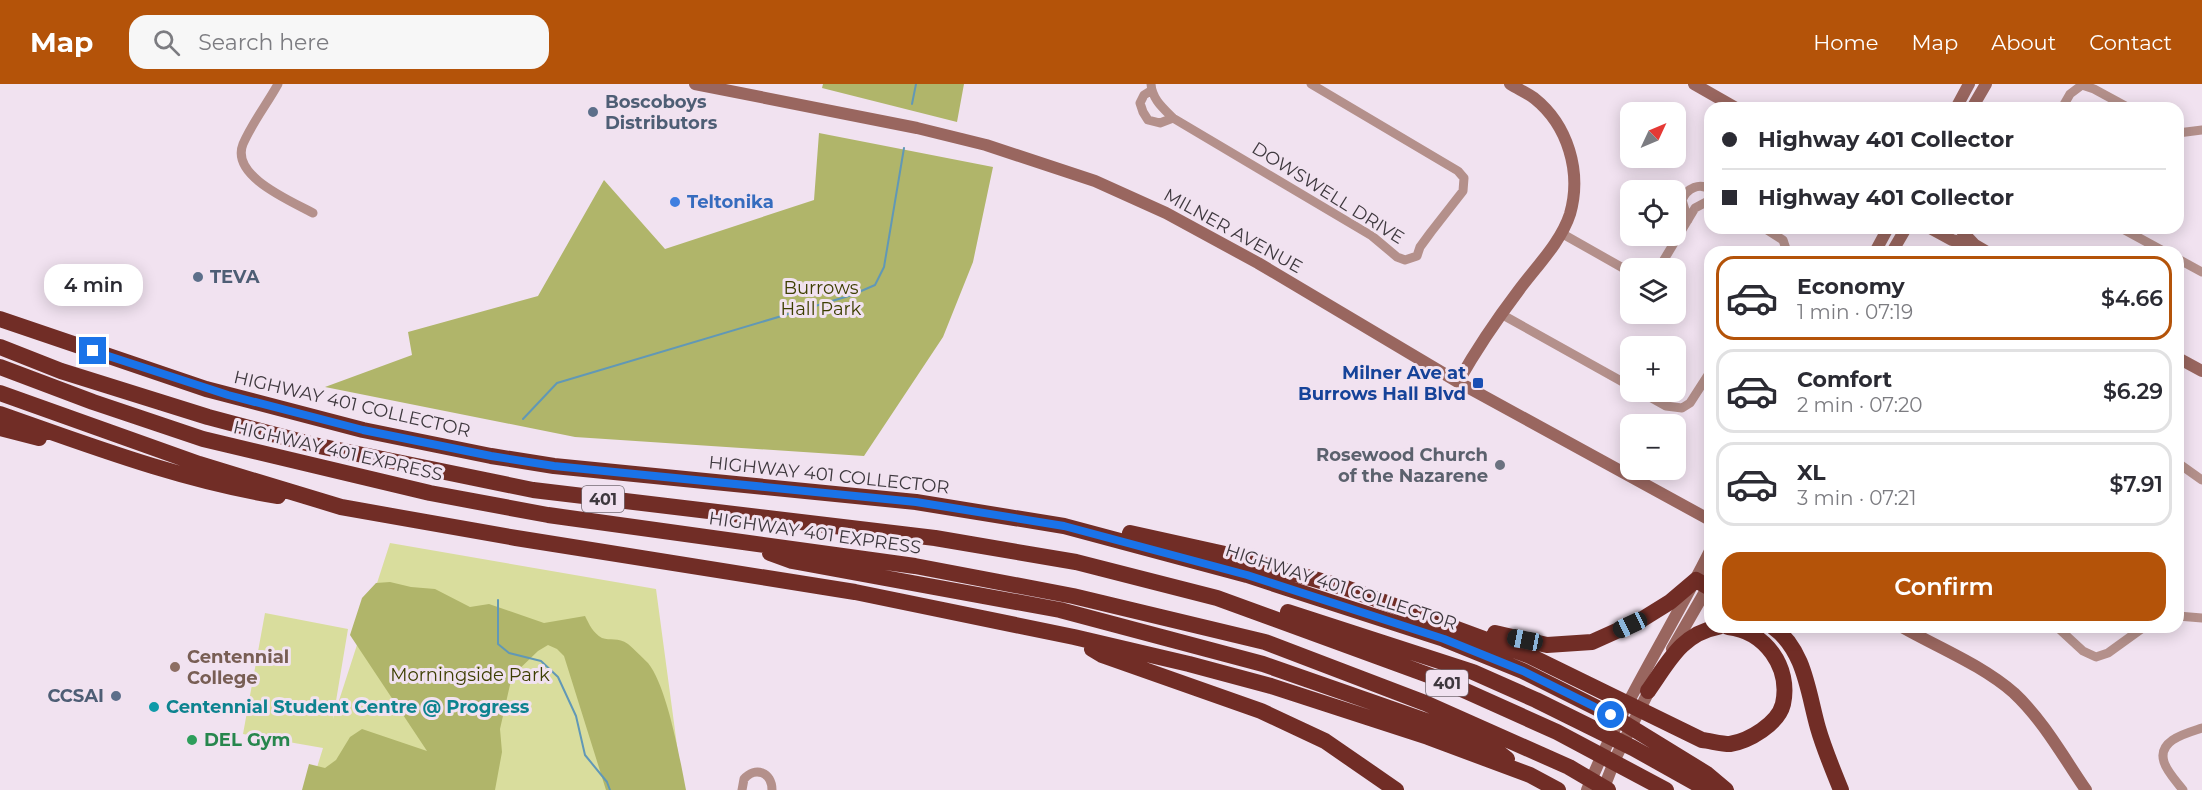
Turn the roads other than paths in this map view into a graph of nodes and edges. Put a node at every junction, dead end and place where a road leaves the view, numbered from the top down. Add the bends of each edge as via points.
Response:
1 (278, 84) edge
2 (695, 84) edge
3 (1311, 84) edge
4 (1510, 84) edge
5 (1694, 84) edge
6 (1969, 84) edge
7 (1986, 84) edge
8 (1151, 87) edge
9 (1726, 102) edge
10 (1959, 102) edge
11 (1976, 102) edge
12 (2065, 102) edge
13 (2118, 102) edge
14 (1173, 118) junction
15 (2202, 130) edge
16 (2184, 132) edge
17 (1704, 186) edge
18 (1704, 203) edge
19 (313, 213) dead end
20 (1688, 220) junction
21 (1561, 233) junction
22 (1776, 234) edge
23 (1941, 234) edge
24 (1964, 234) edge
25 (2132, 234) edge
26 (1786, 246) edge
27 (1975, 246) joint
28 (2154, 246) edge
29 (1665, 258) edge
30 (2184, 262) edge
31 (1620, 266) edge
32 (2202, 272) edge
33 (1501, 314) junction
34 (0, 316) edge
35 (0, 347) edge
36 (2184, 361) edge
37 (0, 368) edge
38 (2202, 371) edge
39 (1620, 380) edge
40 (1704, 381) edge
41 (1458, 382) junction
42 (0, 393) edge
43 (1659, 402) edge
44 (0, 414) edge
45 (0, 428) edge
46 (99, 448) junction
47 (2184, 467) edge
48 (2202, 480) edge
49 (341, 507) junction
50 (1704, 517) edge
51 (1064, 526) junction
52 (738, 541) junction
53 (1704, 585) edge
54 (1704, 587) edge
55 (1346, 588) junction
56 (1217, 598) junction
57 (2184, 616) edge
58 (2202, 618) edge
59 (1704, 630) edge
60 (1750, 633) edge
61 (1779, 633) edge
62 (1913, 633) edge
63 (2064, 633) edge
64 (2136, 633) edge
65 (1074, 637) junction
66 (1643, 688) junction
67 (2202, 728) edge
68 (1530, 775) junction
69 (742, 790) edge
70 (772, 790) edge
71 (1396, 790) edge
72 (1558, 790) edge
73 (1587, 790) edge
74 (1603, 790) edge
75 (1608, 790) edge
76 (1666, 790) edge
77 (1708, 790) edge
78 (1726, 790) edge
79 (1841, 790) edge
80 (2086, 790) edge
81 (2183, 790) edge

1 - 19 street via 243,146 243,164 255,179
2 - 41 main road, MILNER AVENUE via 917,128 1075,172 1166,213 1258,262
3 - 14 street, DOWSWELL DRIVE via 1464,178 1463,191 1417,256 1406,261 1397,257 1372,236
4 - 21 main road via 1533,98 1552,117 1567,146 1574,173 1573,194 1570,214
5 - 9 main road
6 - 10 main road
7 - 11 main road
8 - 14 street, DOWSWELL DRIVE via 1158,104
8 - 14 street, DOWSWELL DRIVE via 1140,103 1148,120 1160,123
12 - 13 street via 2082,85
15 - 16 street
17 - 20 street via 1684,193 1682,200
18 - 20 street via 1695,208
20 - 29 street
21 - 31 street
21 - 33 main road
22 - 26 street
23 - 27 main road
24 - 27 main road
25 - 28 street
30 - 32 street
33 - 39 street
33 - 41 main road
34 - 51 highway, HIGHWAY 401 COLLECTOR / 401 via 24,328 206,389 363,430 491,456 554,466 916,502
35 - 56 highway, HIGHWAY 401 EXPRESS / 401 via 61,371 208,417 314,445 533,490 935,538 1076,562
36 - 38 main road
37 - 52 highway, HIGHWAY 401 EXPRESS / 401 via 203,439 430,494
40 - 43 street via 1682,408
41 - 50 main road, MILNER AVENUE
42 - 49 highway via 199,464
44 - 46 highway
45 - 46 highway via 68,445
46 - 49 highway via 235,490
47 - 48 street
49 - 65 highway via 855,592
51 - 55 highway via 1106,527 1138,534
51 - 78 highway, HIGHWAY 401 COLLECTOR / 401 via 1247,575 1454,643 1523,671 1611,715 1707,774
52 - 68 highway via 792,561 1060,610 1263,664 1432,723 1498,752
52 - 75 highway, HIGHWAY 401 EXPRESS / 401 via 915,566 1073,596 1265,642 1425,703 1569,767
53 - 55 highway via 1592,642 1547,645 1503,636 1366,589
54 - 66 main road
55 - 60 highway via 1530,656 1702,740 1728,744 1752,738 1783,705 1784,681 1778,661
56 - 76 highway, HIGHWAY 401 EXPRESS / 401 via 1439,679 1557,732
56 - 77 highway via 1291,613 1473,672 1633,748
57 - 58 street
59 - 66 highway via 1683,644
61 - 79 highway via 1802,667 1818,730
62 - 80 main road via 1980,669 2014,693 2037,718
63 - 64 street via 2096,657
65 - 68 highway via 1271,686 1428,736
65 - 71 highway via 1102,655 1262,711 1325,741
66 - 73 main road via 1603,752
66 - 74 main road
67 - 81 street via 2176,737 2163,753 2166,767
68 - 72 highway
69 - 70 street via 744,779 756,771 770,778

